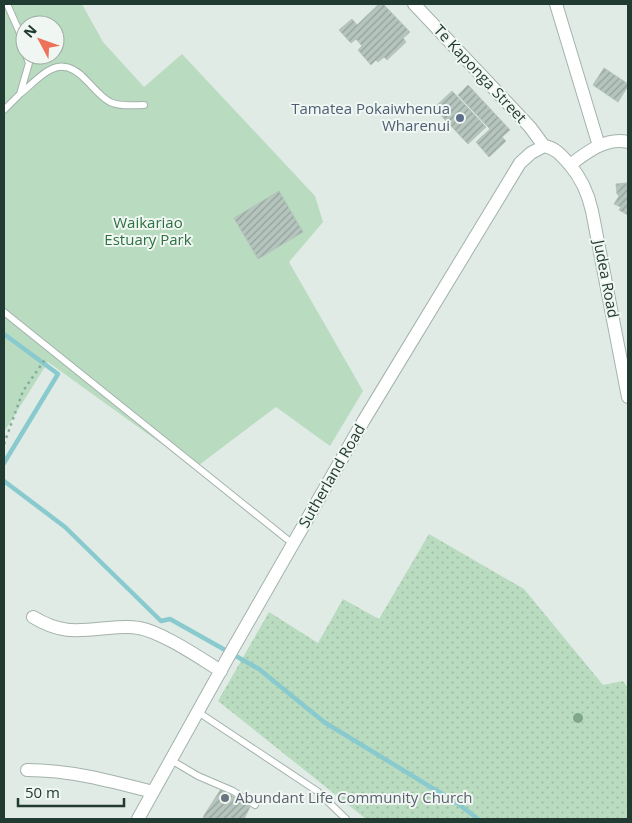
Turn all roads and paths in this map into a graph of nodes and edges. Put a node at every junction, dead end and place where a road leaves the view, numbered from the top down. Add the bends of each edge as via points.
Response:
1 (7, 4) edge
2 (414, 4) edge
3 (556, 4) edge
4 (15, 22) edge
5 (28, 65) edge
6 (20, 94) junction
7 (144, 105) dead end
8 (4, 110) edge
9 (628, 142) edge
10 (544, 146) junction
11 (599, 146) junction
12 (570, 165) junction
13 (4, 312) edge
14 (38, 369) dead end
15 (628, 397) edge
16 (4, 444) edge
17 (293, 544) junction
18 (33, 617) dead end
19 (221, 671) junction
20 (198, 712) junction
21 (171, 760) junction
22 (27, 770) dead end
23 (153, 792) junction
24 (255, 805) dead end
25 (142, 818) edge
26 (346, 819) edge

1 - 4 lane
2 - 10 street, Te Kaponga Street via 530,127
3 - 11 street
5 - 6 lane
6 - 7 lane via 50,69 64,65 74,69 111,102
6 - 8 lane
9 - 11 street via 616,141
10 - 12 street, Judea Road via 557,151
10 - 17 street, Sutherland Road via 520,163
11 - 12 street
12 - 15 street, Judea Road via 584,186 592,210
13 - 17 lane
14 - 16 path via 23,391
17 - 19 street, Sutherland Road
18 - 19 street via 64,631 141,628
19 - 20 street, Sutherland Road
20 - 21 street, Sutherland Road
20 - 26 lane via 317,791
21 - 23 street, Sutherland Road
21 - 24 lane
22 - 23 street via 70,773
23 - 25 street, Sutherland Road

